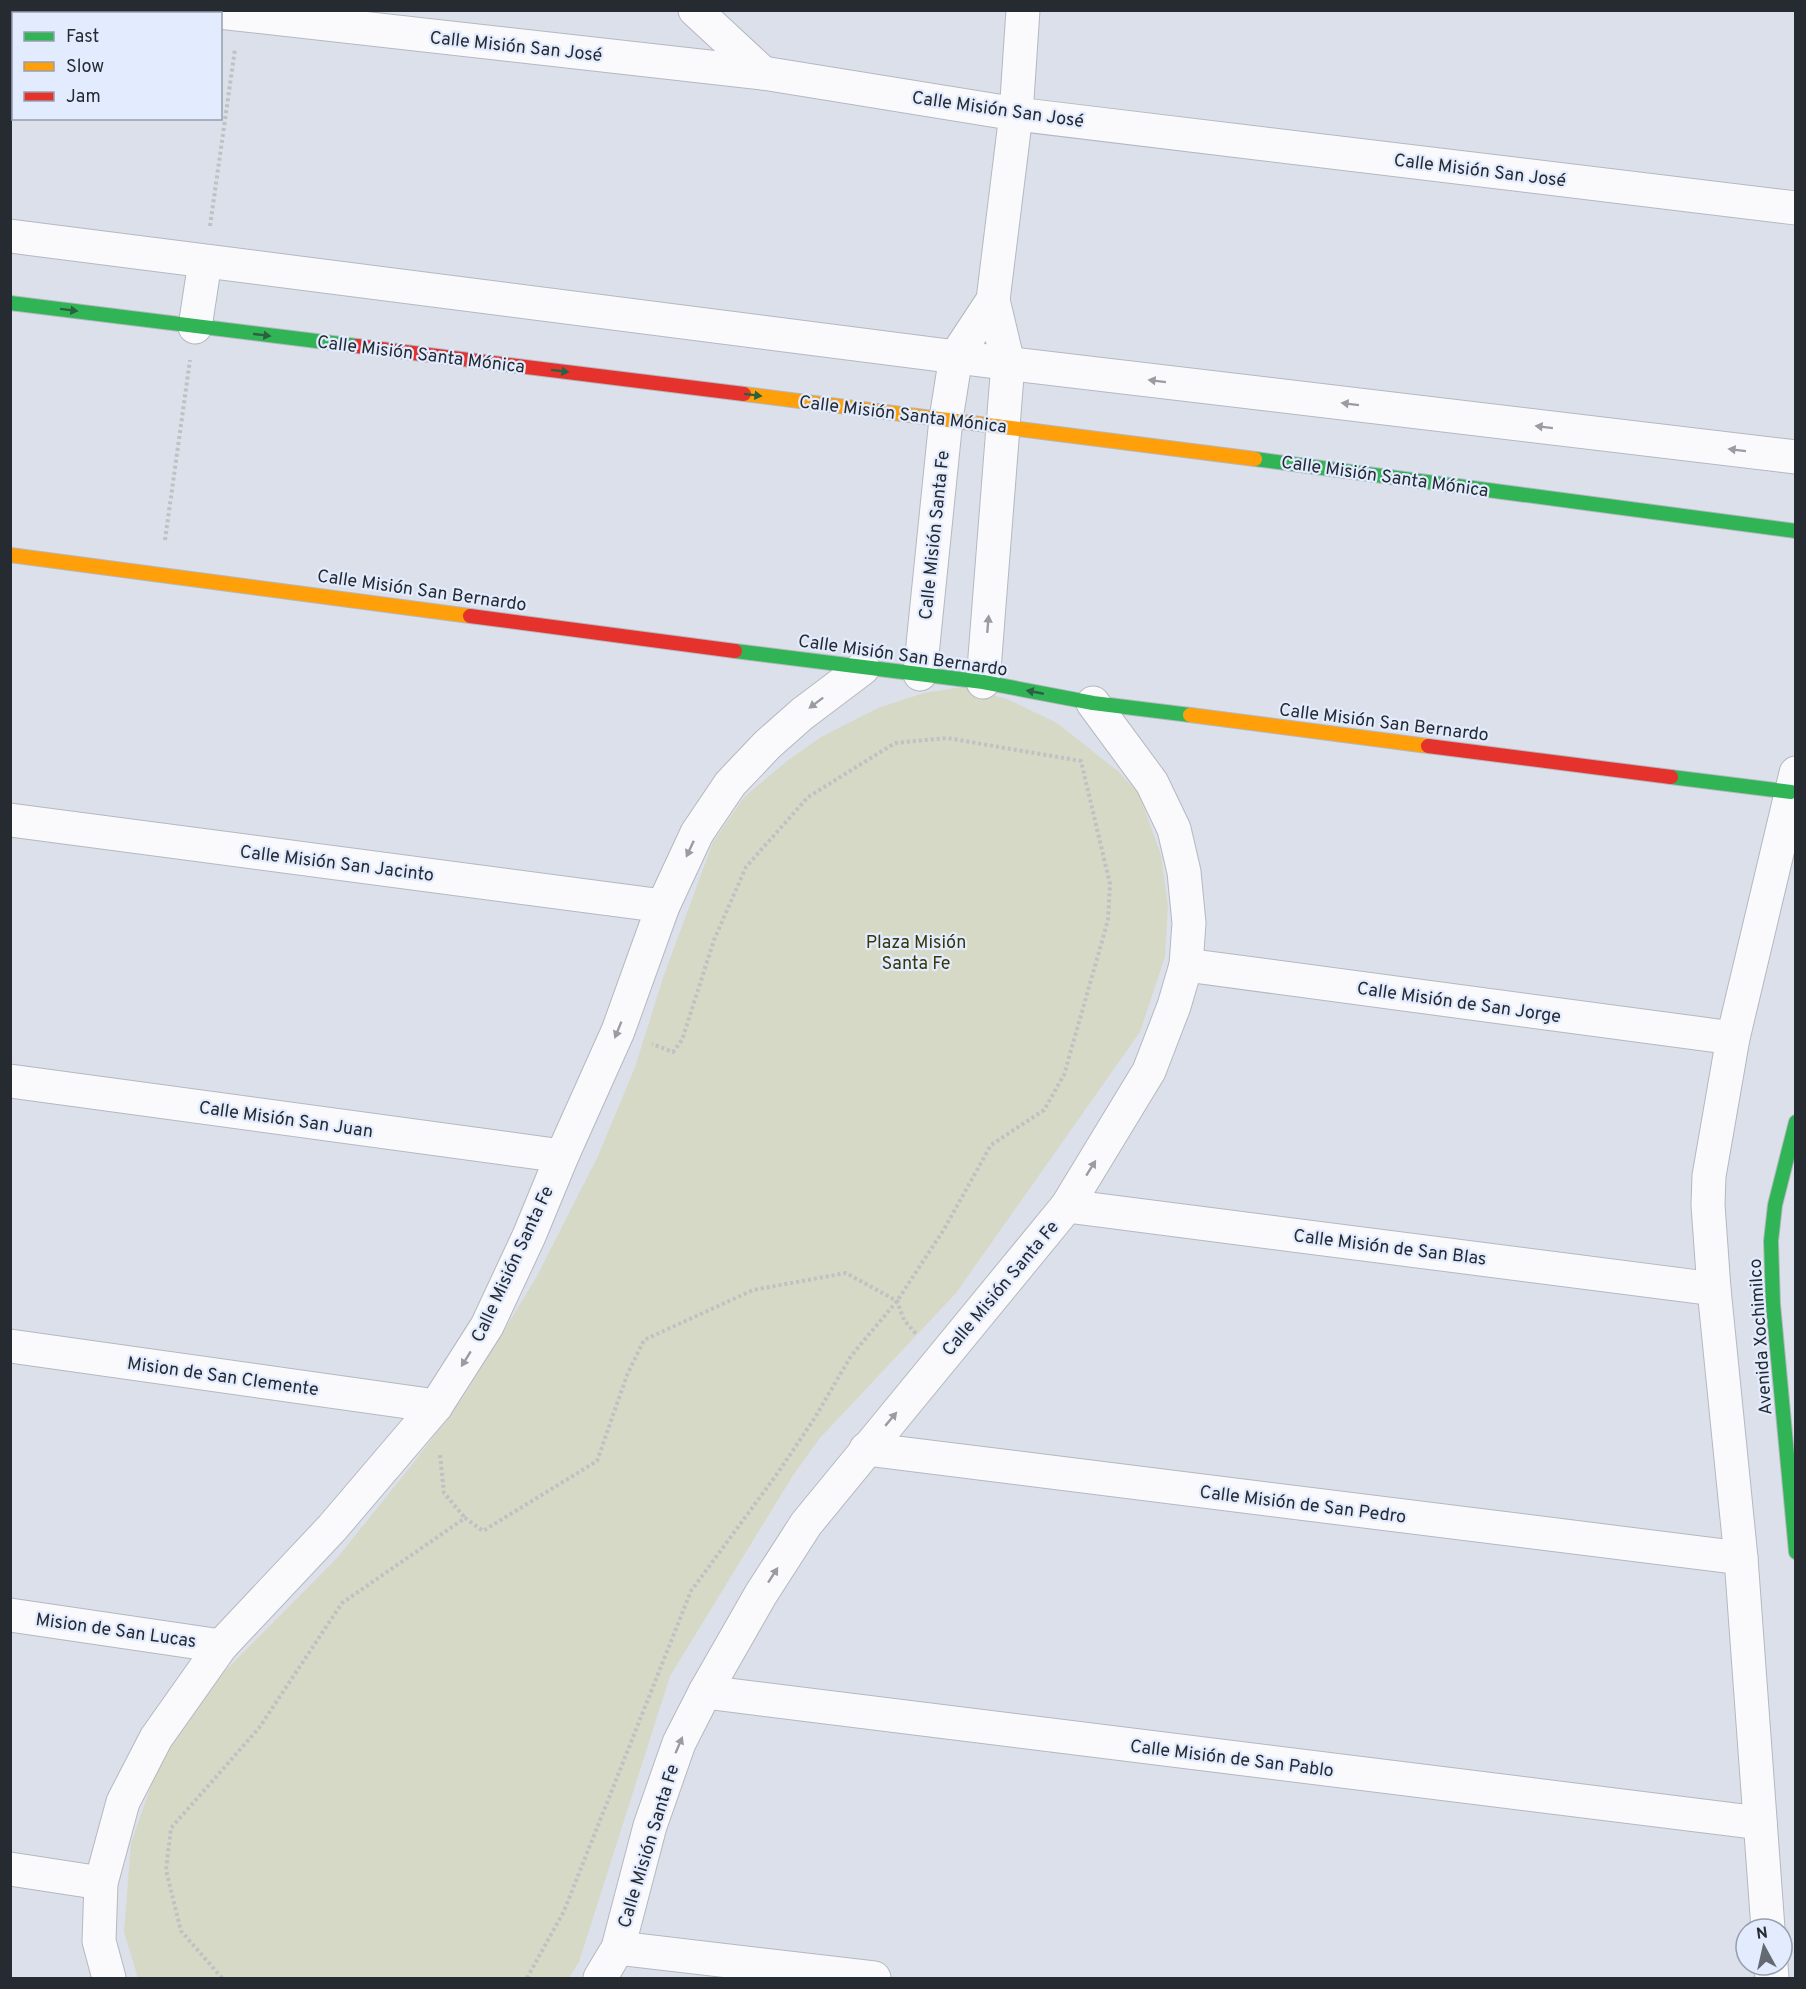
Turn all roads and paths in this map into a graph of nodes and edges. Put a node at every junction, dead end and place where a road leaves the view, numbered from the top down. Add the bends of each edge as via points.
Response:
1 (695, 10) edge
2 (1023, 10) edge
3 (222, 13) edge
4 (239, 16) junction
5 (764, 73) junction
6 (1016, 114) junction
7 (1796, 208) edge
8 (10, 236) edge
9 (205, 262) junction
10 (993, 300) junction
11 (10, 303) edge
12 (195, 327) junction
13 (956, 356) junction
14 (1008, 363) junction
15 (946, 419) junction
16 (1004, 426) junction
17 (1796, 457) edge
18 (1796, 531) edge
19 (10, 555) edge
20 (160, 573) junction
21 (863, 668) junction
22 (920, 674) junction
23 (983, 682) junction
24 (1093, 703) junction
25 (1793, 783) edge
26 (10, 820) edge
27 (663, 906) junction
28 (1186, 965) junction
29 (618, 1031) junction
30 (1733, 1038) junction
31 (10, 1081) edge
32 (1796, 1122) edge
33 (562, 1156) junction
34 (1067, 1206) junction
35 (1714, 1288) junction
36 (897, 1301) junction
37 (10, 1346) edge
38 (941, 1359) junction
39 (436, 1407) junction
40 (866, 1449) junction
41 (465, 1518) junction
42 (1796, 1552) edge
43 (1741, 1558) junction
44 (10, 1615) edge
45 (221, 1646) junction
46 (705, 1692) junction
47 (1760, 1823) junction
48 (10, 1869) edge
49 (101, 1882) junction
50 (1767, 1917) edge
51 (618, 1948) junction
52 (109, 1978) edge
53 (222, 1978) edge
54 (527, 1978) edge
55 (600, 1978) edge
56 (874, 1978) edge

1 - 5 street
2 - 6 street, Calle Misión Santa Fe
3 - 4 street, Calle Misión San José
4 - 5 street, Calle Misión San José
4 - 9 path
5 - 6 street, Calle Misión San José
6 - 7 street, Calle Misión San José
6 - 10 street, Calle Misión Santa Fe
8 - 9 street
9 - 12 street
9 - 13 street
10 - 13 street, Calle Misión Santa Fe
10 - 14 street, Calle Misión Santa Fe
11 -> 12 street, Calle Misión Santa Mónica
12 -> 15 street, Calle Misión Santa Mónica
12 - 20 path
13 - 14 street
13 - 15 street, Calle Misión Santa Fe
14 - 16 street, Calle Misión Santa Fe
17 -> 14 street
15 - 16 street, Calle Misión Santa Mónica
15 - 22 street, Calle Misión Santa Fe
16 - 18 street, Calle Misión Santa Mónica
23 -> 16 street, Calle Misión Santa Fe
19 - 20 street, Calle Misión San Bernardo
20 - 21 street, Calle Misión San Bernardo
21 - 22 street, Calle Misión San Bernardo
21 -> 27 street, Calle Misión Santa Fe via 802,714 730,784 697,833
22 - 23 street, Calle Misión San Bernardo
24 -> 23 street, Calle Misión San Bernardo
24 - 25 street, Calle Misión San Bernardo
24 - 28 street, Calle Misión Santa Fe via 1152,783 1174,829 1184,872 1189,923
25 - 30 street
26 - 27 street, Calle Misión San Jacinto
27 -> 29 street, Calle Misión Santa Fe
28 - 30 street, Calle Misión de San Jorge
34 -> 28 street, Calle Misión Santa Fe via 1149,1071
29 - 33 street, Calle Misión Santa Fe
29 - 36 path via 673,1052 682,1040 714,940 746,867 808,797 895,743 947,738 1081,761 1110,884 1108,920 1064,1075 1044,1110 991,1145 943,1231
30 - 35 street via 1709,1176
31 - 33 street, Calle Misión San Juan
32 - 42 street, Avenida Xochimilco via 1775,1205 1771,1273
33 -> 39 street, Calle Misión Santa Fe via 486,1326
34 - 35 street, Calle Misión de San Blas
34 - 38 street, Calle Misión Santa Fe
35 - 43 street
36 - 38 path via 904,1320
36 - 41 path via 846,1273 753,1290 644,1340 627,1375 597,1461 483,1531
36 - 54 path via 851,1356 777,1474 691,1591 564,1911
37 - 39 street, Mision de San Clemente
40 -> 38 street, Calle Misión Santa Fe
39 - 41 path via 444,1493
39 - 45 street, Calle Misión Santa Fe via 332,1528
40 - 43 street, Calle Misión de San Pedro
46 -> 40 street, Calle Misión Santa Fe via 806,1524
41 - 53 path via 342,1603 259,1728 171,1828 166,1870 180,1931
43 - 47 street
44 - 45 street, Mision de San Lucas
45 - 49 street, Calle Misión Santa Fe via 156,1738 123,1802
46 - 47 street, Calle Misión de San Pablo
51 -> 46 street, Calle Misión Santa Fe via 650,1826 679,1743
47 - 50 street
48 - 49 street
49 - 52 street, Calle Misión Santa Fe via 99,1941
51 - 55 street, Calle Misión Santa Fe
51 - 56 street

